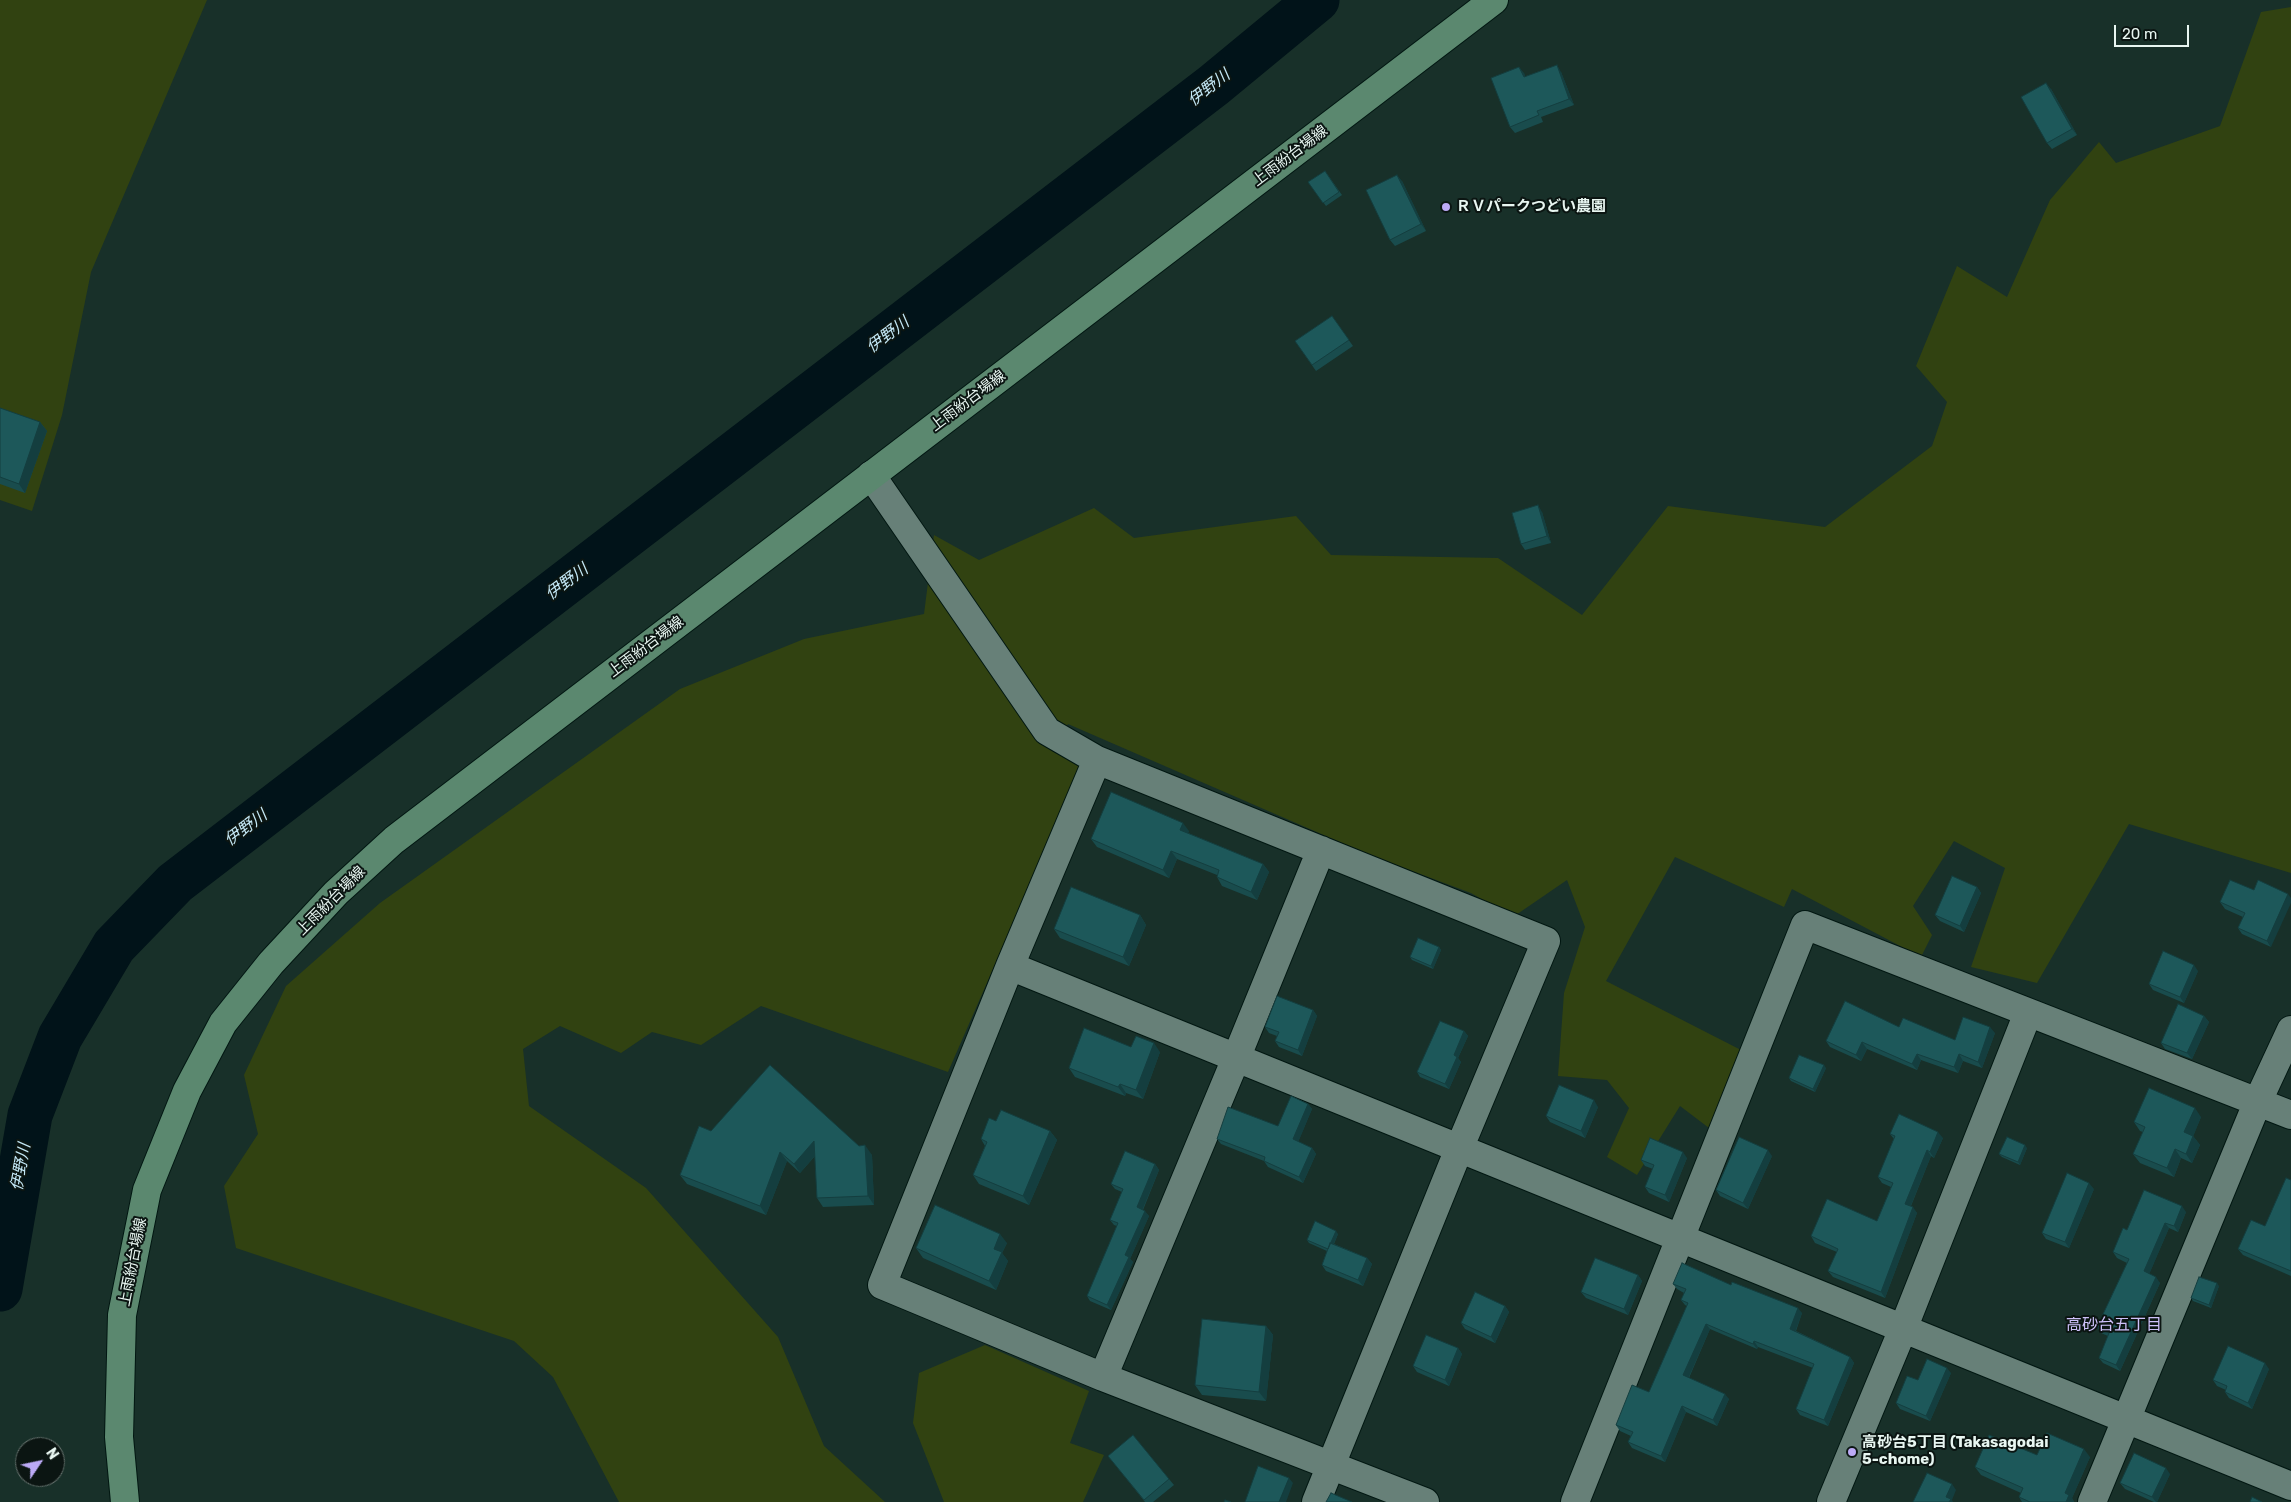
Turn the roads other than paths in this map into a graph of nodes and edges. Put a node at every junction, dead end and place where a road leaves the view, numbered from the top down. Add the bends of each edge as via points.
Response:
1 (1494, 0) edge
2 (871, 476) junction
3 (1097, 760) junction
4 (1321, 850) junction
5 (1010, 966) junction
6 (2028, 1013) junction
7 (2291, 1030) edge
8 (1237, 1056) junction
9 (2258, 1101) junction
10 (2291, 1115) edge
11 (1459, 1149) junction
12 (1680, 1237) junction
13 (1902, 1329) junction
14 (1103, 1377) junction
15 (2125, 1418) junction
16 (1331, 1464) junction
17 (2291, 1486) edge
18 (125, 1502) edge
19 (1316, 1502) edge
20 (1425, 1502) edge
21 (1575, 1502) edge
22 (1831, 1502) edge
23 (2092, 1502) edge

1 - 2 main road, 上雨紛台場線
2 - 3 street via 1048,731
2 - 18 main road, 上雨紛台場線 via 394,840 323,907 271,963 223,1024 187,1091 147,1190 122,1315 119,1437
3 - 4 street
3 - 5 street
4 - 8 street
4 - 11 street via 1546,942
5 - 8 street
5 - 14 street via 882,1285
6 - 9 street
6 - 12 street via 1805,926
6 - 13 street
7 - 9 street
8 - 11 street
8 - 14 street
9 - 10 street
9 - 15 street
11 - 12 street
11 - 16 street
12 - 13 street
12 - 21 street
13 - 15 street
13 - 22 street
14 - 16 street
15 - 17 street
15 - 23 street
16 - 19 street
16 - 20 street

